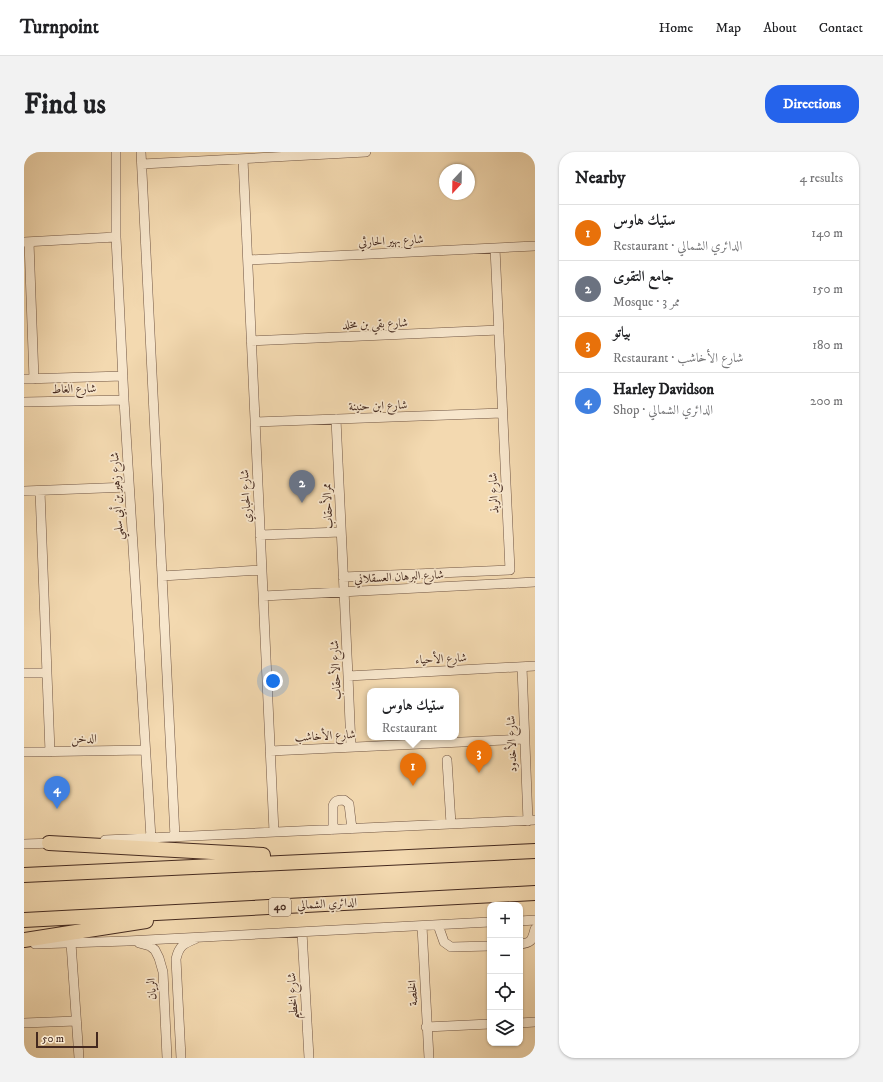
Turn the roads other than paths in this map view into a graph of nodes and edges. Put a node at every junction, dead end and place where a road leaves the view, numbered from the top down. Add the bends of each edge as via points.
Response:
1 (116, 152) edge
2 (141, 152) edge
3 (366, 152) edge
4 (243, 159) junction
5 (142, 164) junction
6 (116, 237) junction
7 (26, 242) edge
8 (535, 246) edge
9 (495, 248) junction
10 (248, 260) junction
11 (28, 326) edge
12 (499, 330) junction
13 (251, 341) junction
14 (123, 376) junction
15 (34, 379) junction
16 (24, 380) edge
17 (124, 400) junction
18 (24, 402) edge
19 (502, 413) junction
20 (336, 419) junction
21 (255, 422) junction
22 (129, 487) junction
23 (40, 490) junction
24 (24, 491) edge
25 (341, 532) junction
26 (260, 535) junction
27 (262, 570) junction
28 (162, 576) junction
29 (343, 577) junction
30 (535, 582) edge
31 (344, 592) junction
32 (263, 596) junction
33 (535, 666) edge
34 (522, 667) junction
35 (24, 673) edge
36 (47, 673) junction
37 (348, 676) junction
38 (524, 739) junction
39 (351, 747) junction
40 (145, 750) junction
41 (270, 751) junction
42 (24, 752) edge
43 (50, 752) junction
44 (447, 760) dead end
45 (531, 820) edge
46 (451, 824) junction
47 (352, 829) junction
48 (334, 830) junction
49 (274, 832) junction
50 (175, 837) junction
51 (151, 838) junction
52 (49, 843) junction
53 (24, 844) edge
54 (535, 851) edge
55 (335, 860) junction
56 (24, 875) edge
57 (535, 893) edge
58 (224, 910) junction
59 (24, 920) edge
60 (535, 920) edge
61 (523, 921) edge
62 (487, 922) edge
63 (438, 925) junction
64 (422, 926) junction
65 (535, 929) edge
66 (302, 932) junction
67 (202, 937) junction
68 (24, 940) edge
69 (127, 941) junction
70 (71, 943) junction
71 (24, 944) edge
72 (523, 944) edge
73 (487, 946) edge
74 (176, 963) junction
75 (161, 964) junction
76 (76, 1021) junction
77 (535, 1022) edge
78 (24, 1023) edge
79 (523, 1023) edge
80 (487, 1024) edge
81 (426, 1027) junction
82 (78, 1058) edge
83 (167, 1058) edge
84 (181, 1058) edge
85 (309, 1058) edge
86 (429, 1058) edge

1 - 6 street, شارع زهير بن أبي سلمي
2 - 5 street
3 - 4 street
4 - 5 street
4 - 10 street, شارع الحباري
5 - 28 street
6 - 7 street
6 - 14 street, شارع زهير بن أبي سلمي
7 - 11 street
8 - 9 street, شارع بهير الحارثي
9 - 10 street, شارع بهير الحارثي
9 - 12 street, شارع الربذ
10 - 13 street, شارع الحباري
11 - 15 street
12 - 13 street, شارع بقي بن مخلد
12 - 19 street, شارع الربذ
13 - 21 street, شارع الحباري
14 - 15 street, شارع الغاط
14 - 17 street, شارع زهير بن أبي سلمي
15 - 16 street, شارع الغاط
17 - 18 street, شارع الغاط
17 - 22 street, شارع زهير بن أبي سلمي
19 - 20 street, شارع ابن حنينة
19 - 29 street, شارع الربذ via 510,570
20 - 21 street, شارع ابن حنينة
20 - 25 street, ممرالأحقاب
21 - 26 street, شارع الحباري
22 - 23 street
22 - 40 street, شارع زهير بن أبي سلمي
23 - 24 street
23 - 36 street
25 - 26 street
25 - 29 street, ممرالأحقاب
26 - 27 street, شارع الحباري
27 - 28 street
27 - 32 street, شارع الحباري
28 - 50 street
29 - 31 street, ممرالأحقاب
30 - 31 street, شارع البرهان العسقلاني
31 - 32 street, شارع البرهان العسقلاني
31 - 37 street, شارع الأحقاب
32 - 41 street, شارع الحباري
33 - 34 street, شارع الأحياء
34 - 37 street, شارع الأحياء
34 - 38 street, شارع الأخدود
35 - 36 street
36 - 43 street
37 - 39 street, شارع الأحقاب
38 - 39 street, شارع الأخاشب
38 - 45 street, شارع الأخدود
39 - 41 street, شارع الأخاشب
40 - 43 street, الدخن
40 - 51 street, شارع زهير بن أبي سلمي
41 - 49 street, شارع الحباري
42 - 43 street, الدخن
44 - 46 street
45 - 46 street
46 - 47 street
47 - 48 street
47 - 48 street via 350,804 344,800 337,800 333,806
48 - 49 street
49 - 50 street
50 - 51 street
51 - 52 street
52 - 53 street
52 - 55 highway
54 - 55 highway
55 - 56 highway
57 - 58 highway, الدائري الشمالي / 40
58 - 59 highway, الدائري الشمالي / 40
58 - 68 highway
60 - 61 street
62 - 63 street
63 - 64 street
63 - 73 street via 444,942 451,947
64 - 66 street
64 - 81 street, الخلصة
65 - 72 street via 532,939
66 - 67 street
66 - 85 street, شارع الخطيم
67 - 69 street
67 - 74 street, الريان via 183,944 178,951
69 - 70 street
69 - 75 street, الريان via 150,946
70 - 71 street
70 - 76 street
74 - 75 street
74 - 84 street, الريان
75 - 83 street, الريان
76 - 78 street
76 - 82 street
77 - 79 street
80 - 81 street
81 - 86 street, الخلصة

